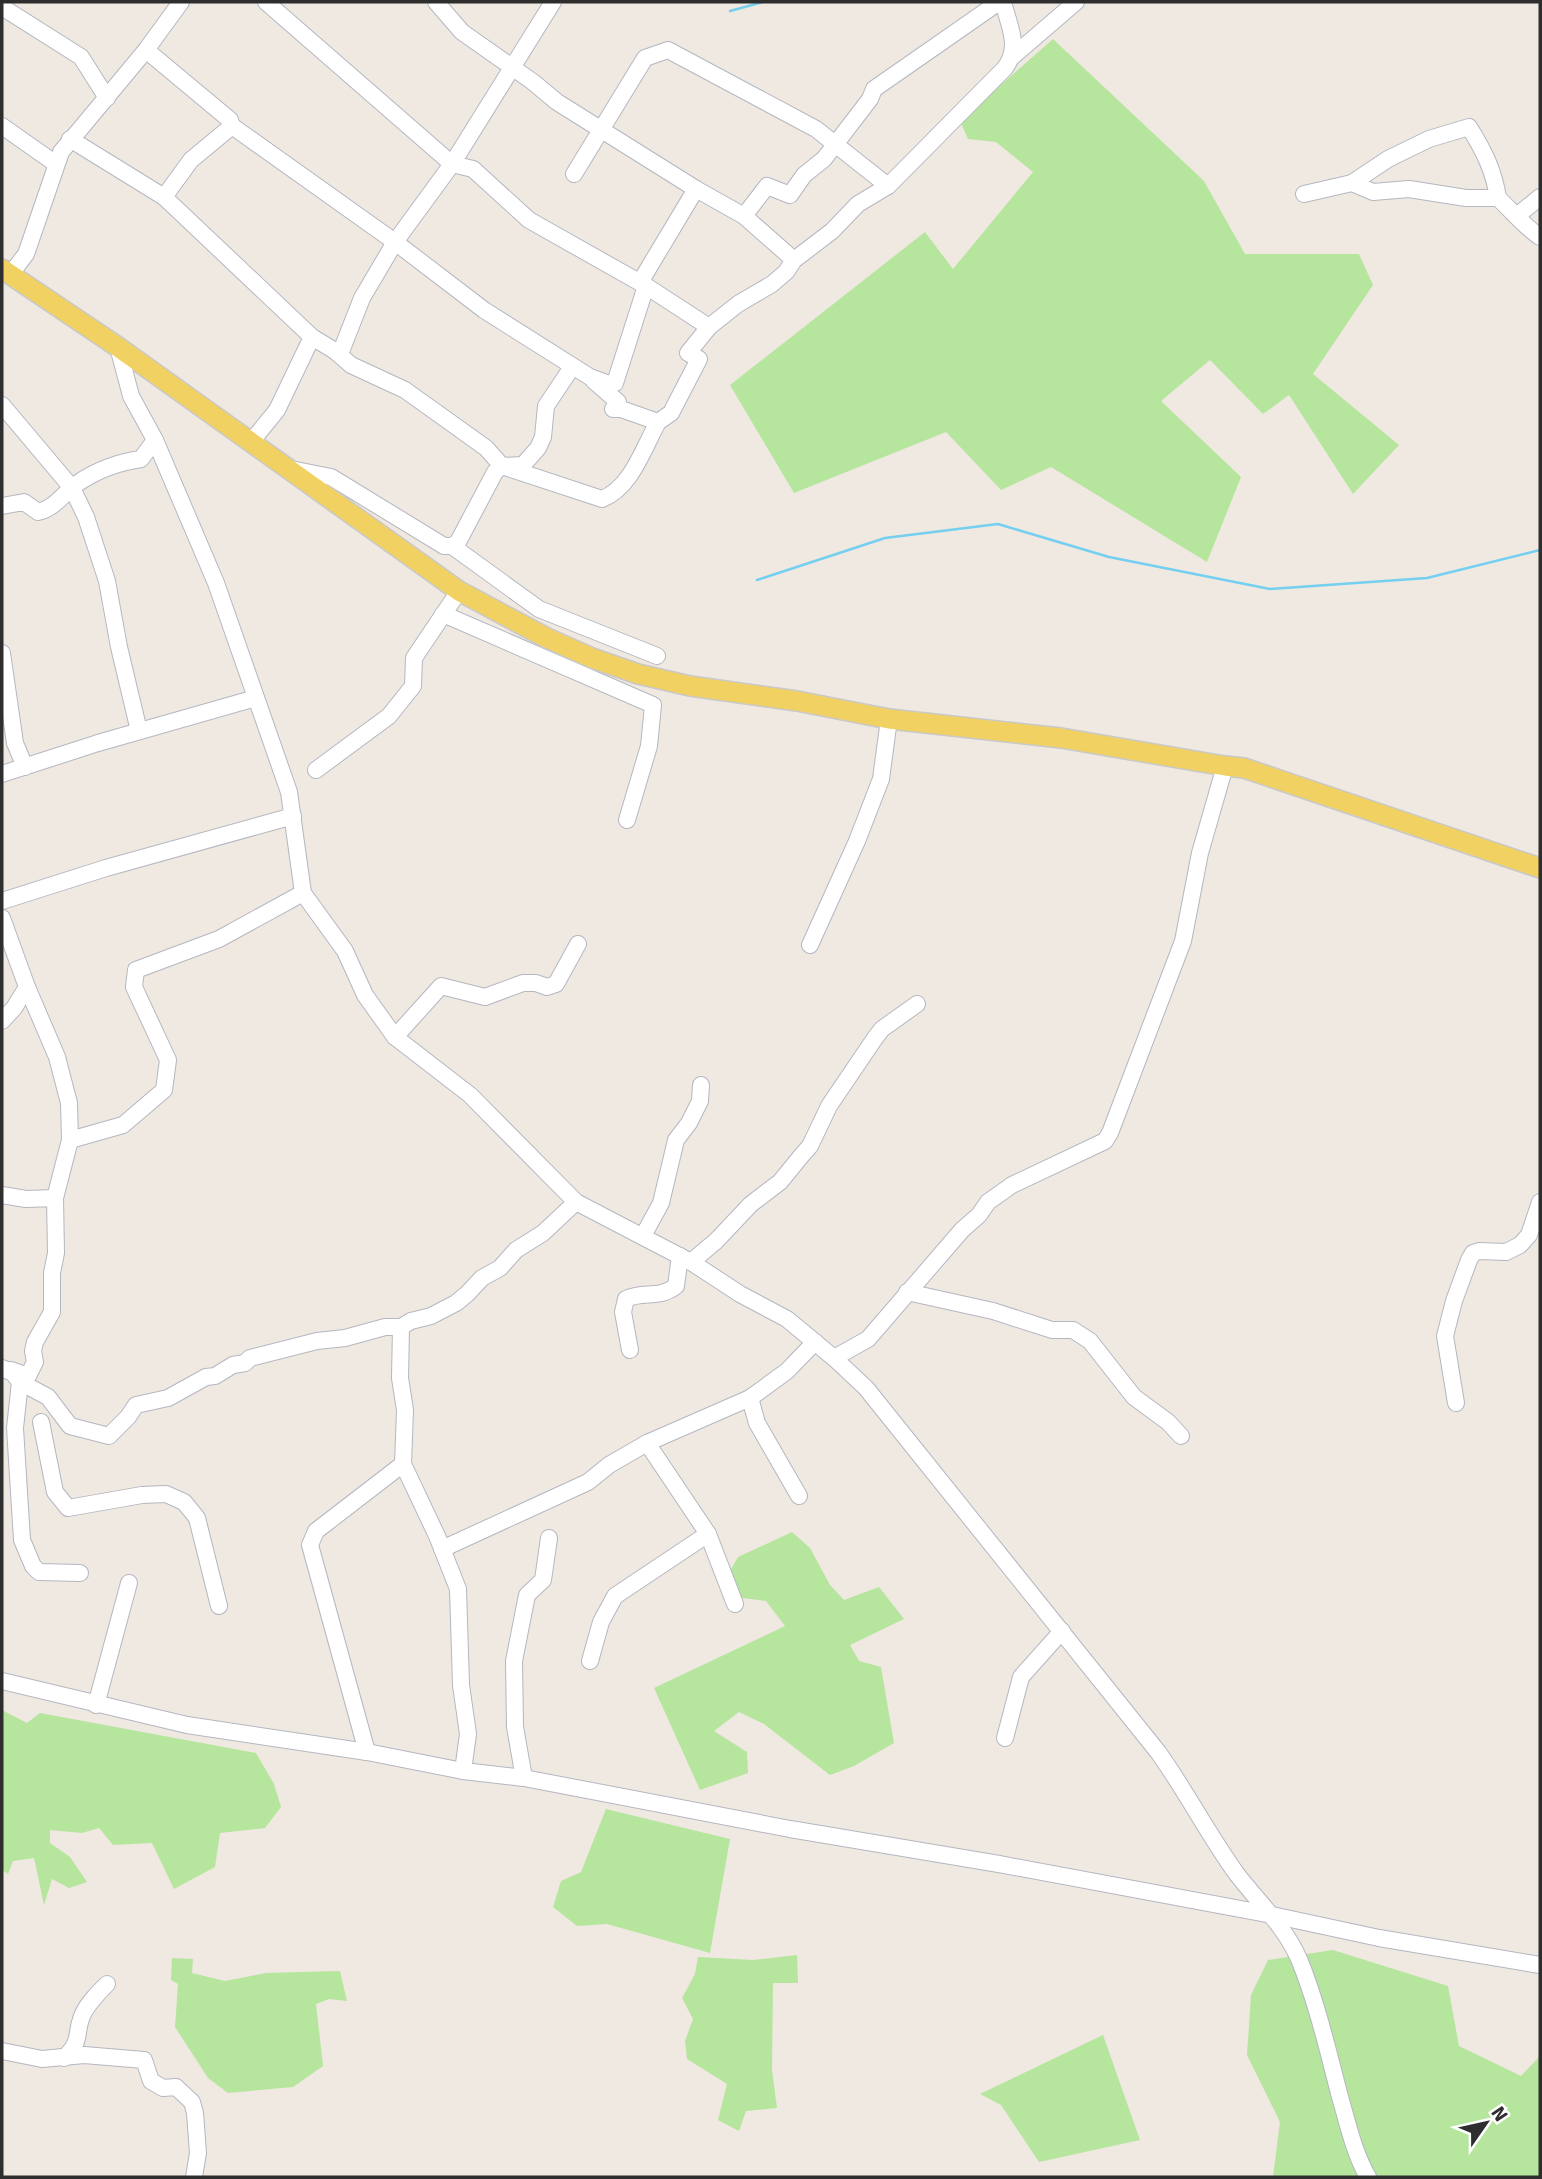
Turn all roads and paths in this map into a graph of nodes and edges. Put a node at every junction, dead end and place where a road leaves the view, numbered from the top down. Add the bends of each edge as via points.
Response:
1 (181, 2) edge
2 (266, 2) edge
3 (436, 2) edge
4 (553, 2) edge
5 (1001, 2) edge
6 (1076, 2) edge
7 (2, 8) edge
8 (146, 50) junction
9 (1012, 57) junction
10 (513, 69) junction
11 (107, 98) junction
12 (2, 126) edge
13 (232, 126) junction
14 (601, 129) junction
15 (70, 139) junction
16 (835, 144) junction
17 (56, 164) junction
18 (452, 164) junction
19 (574, 174) dead end
20 (1352, 183) junction
21 (888, 186) junction
22 (696, 190) junction
23 (1304, 194) dead end
24 (164, 197) junction
25 (1540, 197) edge
26 (1498, 198) junction
27 (1518, 215) junction
28 (744, 216) junction
29 (1540, 237) edge
30 (395, 242) junction
31 (794, 260) junction
32 (6, 272) edge
33 (646, 286) junction
34 (709, 327) junction
35 (312, 337) junction
36 (118, 347) junction
37 (335, 351) junction
38 (572, 367) junction
39 (590, 377) junction
40 (2, 405) edge
41 (658, 422) junction
42 (155, 440) junction
43 (251, 442) junction
44 (502, 466) junction
45 (291, 469) junction
46 (72, 488) junction
47 (2, 506) edge
48 (452, 547) junction
49 (459, 591) junction
50 (443, 614) junction
51 (2, 653) edge
52 (657, 656) dead end
53 (256, 698) junction
54 (889, 719) junction
55 (139, 731) junction
56 (1224, 766) junction
57 (25, 767) junction
58 (316, 770) dead end
59 (2, 774) edge
60 (293, 816) junction
61 (626, 820) dead end
62 (1540, 868) edge
63 (303, 893) junction
64 (2, 901) edge
65 (2, 918) edge
66 (578, 944) dead end
67 (810, 945) dead end
68 (27, 986) junction
69 (917, 1004) dead end
70 (2, 1021) edge
71 (395, 1037) junction
72 (701, 1084) dead end
73 (70, 1140) junction
74 (2, 1195) edge
75 (55, 1198) junction
76 (576, 1202) junction
77 (1540, 1202) edge
78 (643, 1236) junction
79 (685, 1259) junction
80 (907, 1292) junction
81 (401, 1328) junction
82 (815, 1342) junction
83 (630, 1350) dead end
84 (834, 1358) junction
85 (3, 1368) edge
86 (20, 1382) junction
87 (750, 1398) junction
88 (1456, 1403) dead end
89 (64, 1417) junction
90 (41, 1422) junction
91 (8, 1429) edge
92 (1181, 1436) dead end
93 (647, 1443) junction
94 (403, 1464) junction
95 (799, 1496) dead end
96 (708, 1534) junction
97 (549, 1538) dead end
98 (442, 1549) junction
99 (80, 1573) dead end
100 (130, 1583) dead end
101 (735, 1604) dead end
102 (219, 1606) dead end
103 (1062, 1631) junction
104 (590, 1661) dead end
105 (2, 1681) edge
106 (96, 1705) junction
107 (1005, 1738) dead end
108 (367, 1752) junction
109 (463, 1771) junction
110 (524, 1778) junction
111 (1272, 1915) junction
112 (1540, 1965) edge
113 (107, 1984) dead end
114 (2, 2051) edge
115 (64, 2058) junction
116 (194, 2177) edge
117 (1368, 2177) edge

1 - 8 street
2 - 18 street
3 - 10 street via 462,33
4 - 10 street
5 - 9 street via 1014,48
5 - 16 street via 874,89
6 - 9 street
7 - 11 street via 81,57
8 - 11 street
8 - 13 street
9 - 21 street
10 - 14 street
10 - 18 street
11 - 15 street
12 - 17 street
13 - 24 street via 191,160
13 - 30 street
14 - 16 street via 645,58 668,50 816,129
14 - 19 street
14 - 22 street
15 - 17 street
15 - 24 street
16 - 21 street
16 - 28 street via 790,195 767,186
17 - 32 street via 26,254
18 - 30 street
18 - 33 street via 472,169 529,220
20 - 23 street
20 - 26 street via 1373,192 1409,190
20 - 26 street via 1429,139 1469,127 1495,177
21 - 31 street via 858,204
22 - 28 street
22 - 33 street via 642,279
24 - 35 street
25 - 27 street
26 - 27 street
27 - 29 street
28 - 31 street
30 - 37 street via 362,298 342,349
30 - 38 street via 484,310
31 - 34 street via 772,284
32 - 36 main road
33 - 34 street
33 - 39 street via 615,383
34 - 41 street via 688,353 699,359 671,413
35 - 37 street
35 - 43 street via 277,410
36 - 42 street via 131,396
36 - 43 main road
37 - 44 street via 351,365 405,390 486,448
38 - 39 street
38 - 44 street via 545,405 538,447 523,465
39 - 41 street via 618,402 612,409
40 - 46 street
41 - 44 street via 628,477 614,495 601,499
42 - 46 street via 141,458 121,462
42 - 53 street via 216,583
43 - 45 main road
44 - 48 street
45 - 48 street via 331,477
45 - 49 main road
46 - 47 street via 38,512 24,502
46 - 55 street via 107,581
48 - 52 street via 539,609
49 - 50 street
49 - 54 main road via 547,638 638,674
50 - 58 street via 414,658 413,686 388,716
50 - 61 street via 653,705 649,746
51 - 57 street via 15,743
53 - 55 street
53 - 60 street
54 - 56 main road via 1061,738
54 - 67 street via 881,779
55 - 57 street
56 - 62 main road via 1271,776
56 - 80 street via 1200,853 1184,941 1110,1133 1105,1141 1012,1185 988,1202
57 - 59 street
60 - 63 street
60 - 64 street
63 - 71 street via 345,951 365,995
63 - 73 street via 219,939 136,970 134,987 168,1060 164,1090 123,1125
65 - 68 street
66 - 71 street via 556,984 523,983 485,997 441,986
68 - 70 street
68 - 73 street via 57,1057 69,1103
69 - 79 street via 875,1038 820,1122 810,1146 780,1182 716,1241
71 - 76 street via 470,1095
72 - 78 street via 700,1101 676,1140 661,1203
73 - 75 street
74 - 75 street
75 - 85 street via 52,1312 35,1342 35,1362 28,1376
76 - 78 street
76 - 81 street via 456,1303
77 - 88 street via 1529,1235 1520,1245 1506,1252 1479,1251 1469,1260 1445,1336
78 - 79 street
79 - 82 street via 787,1319
79 - 83 street via 677,1286 655,1296 636,1294 626,1299 623,1312
80 - 84 street via 868,1339
80 - 92 street via 1052,1330 1073,1331 1090,1340 1134,1397
81 - 89 street via 384,1327 250,1358 169,1398 136,1405 109,1436 76,1429
81 - 94 street
82 - 84 street
82 - 87 street via 787,1371
84 - 103 street via 904,1433
85 - 86 street
86 - 89 street via 48,1397
86 - 91 street
87 - 93 street
87 - 95 street via 757,1423
89 - 90 street
90 - 91 street
90 - 102 street via 55,1492 68,1508 142,1495 166,1494 184,1502 197,1518
91 - 99 street via 22,1540 29,1558 39,1572
93 - 96 street
93 - 98 street via 588,1482
94 - 98 street
94 - 108 street via 316,1531 310,1545
96 - 101 street
96 - 104 street via 615,1596 601,1622
97 - 110 street via 543,1580 527,1595 514,1661 515,1727
98 - 109 street via 458,1589 461,1685 468,1734
100 - 106 street
103 - 107 street via 1021,1676
103 - 111 street via 1158,1752 1237,1873
105 - 106 street
106 - 108 street via 187,1725
108 - 109 street
109 - 110 street
110 - 111 street
111 - 112 street
111 - 117 street via 1299,1959 1350,2134
113 - 115 street via 82,2016 76,2046
114 - 115 street
115 - 116 street via 144,2060 151,2081 185,2094 195,2113 198,2153

